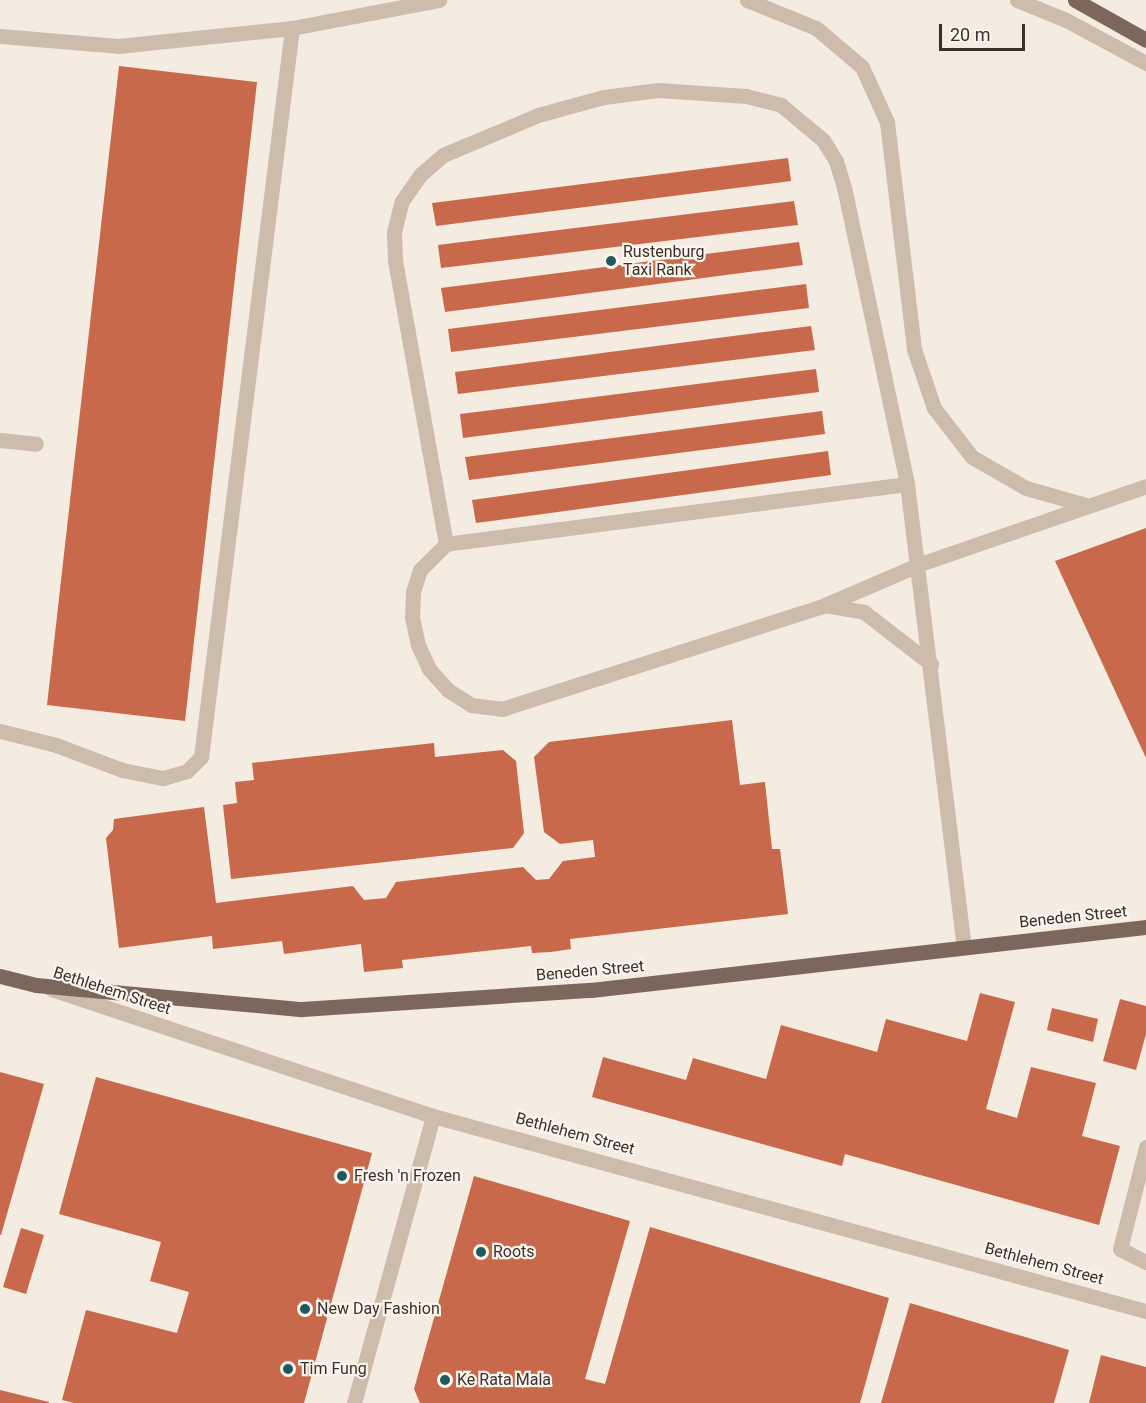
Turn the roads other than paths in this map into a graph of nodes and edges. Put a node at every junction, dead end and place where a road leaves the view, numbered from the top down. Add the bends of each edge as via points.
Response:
1 (439, 0) edge
2 (747, 0) edge
3 (1017, 0) edge
4 (1075, 0) edge
5 (292, 28) junction
6 (0, 36) edge
7 (1146, 40) edge
8 (1146, 63) edge
9 (0, 440) edge
10 (36, 444) dead end
11 (908, 484) junction
12 (1144, 490) edge
13 (1086, 506) junction
14 (446, 544) junction
15 (920, 564) junction
16 (825, 605) junction
17 (931, 664) junction
18 (0, 731) edge
19 (1146, 927) edge
20 (964, 946) junction
21 (0, 976) edge
22 (36, 985) junction
23 (433, 1116) junction
24 (1146, 1148) edge
25 (1146, 1262) edge
26 (1146, 1311) edge
27 (354, 1403) edge

1 - 5 street
2 - 13 street via 816,28 861,67 887,122 914,349 934,408 972,457 1026,488
3 - 8 street via 1066,20
4 - 7 main road
5 - 6 street via 118,45
5 - 18 street via 201,757 187,771 163,778 122,770
9 - 10 street
11 - 14 street
11 - 14 street via 844,187 836,160 823,140 806,122 780,105 746,96 658,90 615,95 538,115 443,155 420,175 402,201 394,232 395,261
11 - 15 street
12 - 13 street
13 - 15 street
14 - 16 street via 420,570 413,591 412,617 429,669 448,690 471,705 502,709 532,702
15 - 16 street
15 - 17 street
16 - 17 street via 864,612
17 - 20 street
19 - 20 main road, Beneden Street
20 - 22 main road, Beneden Street via 591,990 313,1008
21 - 22 main road, Bethlehem Street
22 - 23 street, Bethlehem Street
23 - 26 street, Bethlehem Street
23 - 27 street
24 - 25 street via 1120,1249

